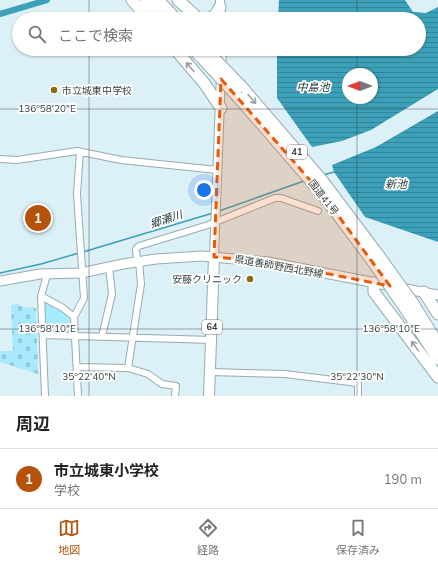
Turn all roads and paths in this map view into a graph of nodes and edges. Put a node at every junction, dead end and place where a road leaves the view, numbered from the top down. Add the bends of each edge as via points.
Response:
1 (132, 0) edge
2 (146, 0) edge
3 (158, 0) edge
4 (178, 0) edge
5 (143, 12) edge
6 (157, 12) edge
7 (169, 12) edge
8 (191, 12) edge
9 (181, 56) edge
10 (208, 56) edge
11 (222, 56) edge
12 (221, 82) junction
13 (204, 83) junction
14 (220, 108) junction
15 (80, 152) junction
16 (0, 159) edge
17 (217, 170) junction
18 (318, 211) dead end
19 (214, 222) junction
20 (214, 257) junction
21 (138, 261) junction
22 (109, 267) junction
23 (81, 273) junction
24 (47, 275) junction
25 (0, 281) edge
26 (374, 283) junction
27 (424, 292) junction
28 (438, 295) edge
29 (41, 296) junction
30 (409, 305) junction
31 (438, 314) edge
32 (74, 317) junction
33 (42, 335) junction
34 (74, 336) junction
35 (102, 336) junction
36 (134, 337) junction
37 (212, 340) junction
38 (438, 344) edge
39 (438, 358) edge
40 (77, 367) junction
41 (128, 368) junction
42 (210, 372) junction
43 (438, 377) edge
44 (45, 396) edge
45 (49, 396) edge
46 (78, 396) edge
47 (175, 396) edge
48 (209, 396) edge
49 (358, 396) edge

1 - 5 highway
2 - 6 highway
3 - 7 highway
4 - 8 highway
13 -> 9 highway
10 - 30 highway, 国道41号 / 41, bridge via 327,194
11 - 12 street
12 - 13 highway via 215,85
12 - 14 street
13 - 14 highway
14 - 17 street
15 - 16 street via 17,160
15 - 17 street via 121,160
15 - 23 street via 76,194
17 - 19 street
18 - 19 street via 275,198
19 - 20 street
19 - 21 street via 139,246 136,249
20 - 21 main road, 県道善師野西北野線 via 180,256
20 - 26 main road, 県道善師野西北野線 via 268,262
20 - 37 main road, 64
21 - 22 main road, 県道善師野西北野線
21 - 36 street via 141,284
22 - 23 main road, 県道善師野西北野線
22 - 35 street via 112,294
23 - 24 main road, 県道善師野西北野線
23 - 32 street via 84,298
24 - 25 main road, 県道善師野西北野線
24 - 29 street
26 - 27 main road, 県道善師野西北野線
43 -> 26 highway via 374,292
27 - 28 main road, 県道善師野西北野線
27 - 31 highway
29 - 32 street
29 - 33 street
30 - 38 highway, 国道41号 / 41
30 - 39 highway, 国道41号 / 41
32 - 34 street
33 - 34 street
33 - 44 street
34 - 35 street
34 - 40 street
35 - 36 street
36 - 37 street
36 - 41 street
37 - 42 main road, 64
40 - 41 street
40 - 46 street
41 - 47 street via 148,374 162,384 176,386
42 - 48 main road, 64
42 - 49 street via 285,374 358,383
44 - 45 street

